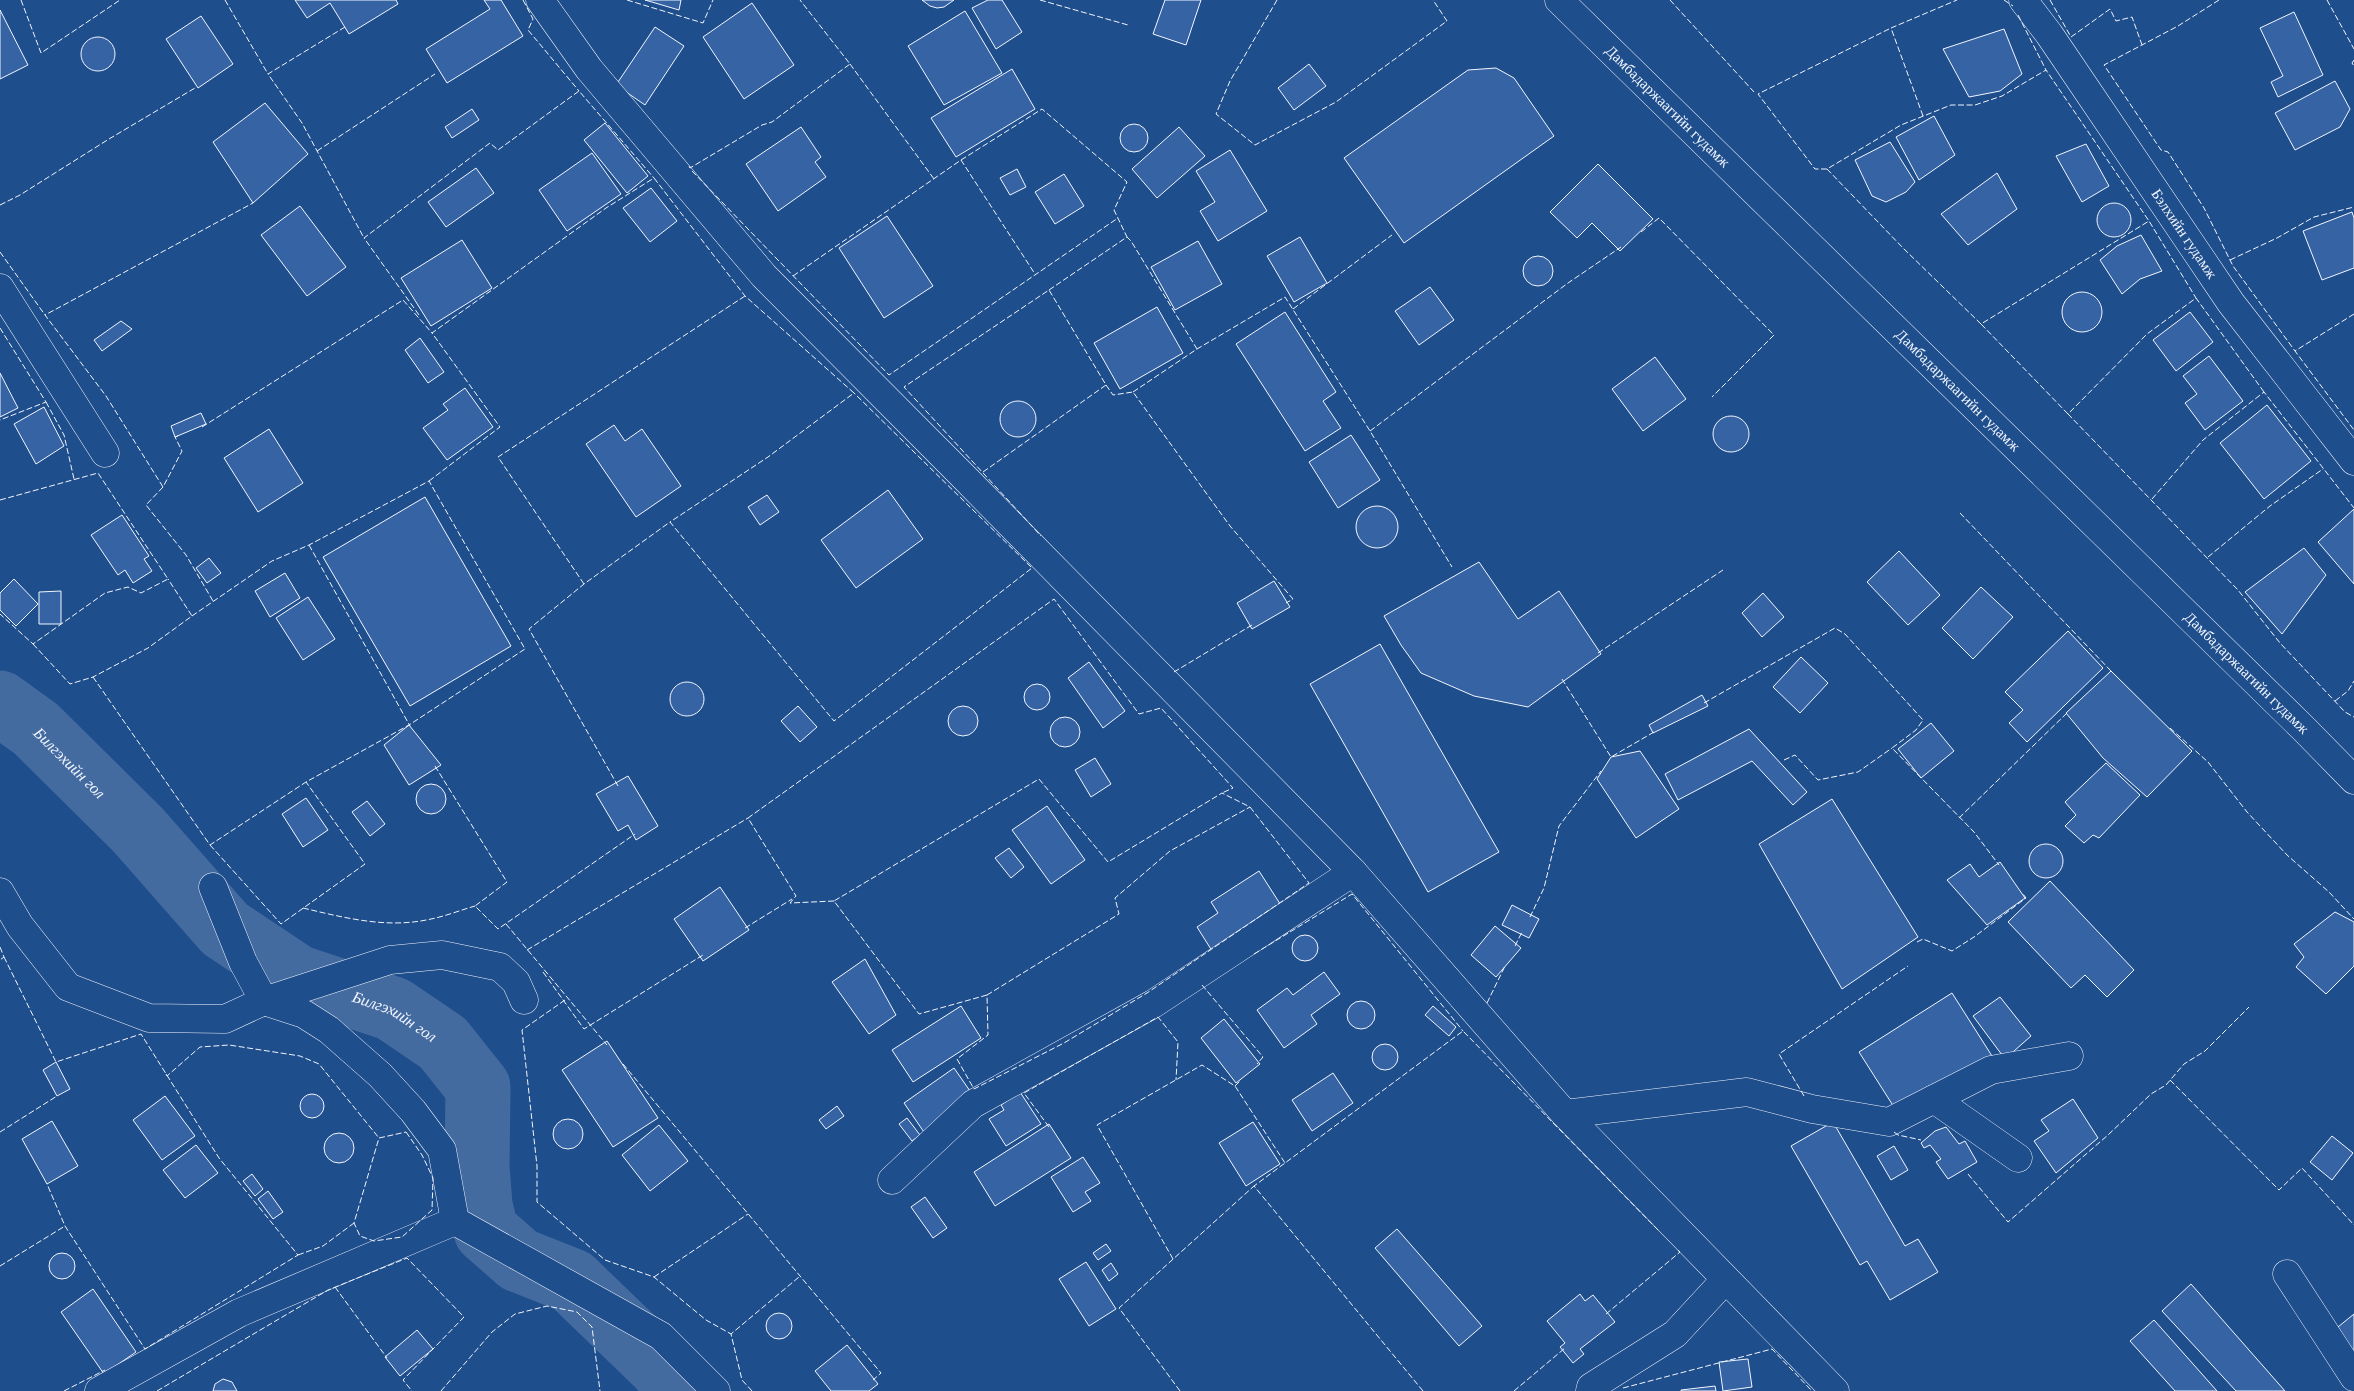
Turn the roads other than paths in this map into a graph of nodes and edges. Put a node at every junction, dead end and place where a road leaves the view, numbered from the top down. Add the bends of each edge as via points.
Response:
1 (540, 0) edge
2 (1558, 0) edge
3 (2023, 0) edge
4 (0, 288) edge
5 (105, 453) dead end
6 (2354, 461) edge
7 (2354, 780) edge
8 (1353, 872) junction
9 (213, 887) dead end
10 (0, 892) edge
11 (524, 1000) dead end
12 (264, 1001) junction
13 (2069, 1056) dead end
14 (1934, 1099) junction
15 (1565, 1114) junction
16 (2018, 1158) dead end
17 (892, 1180) dead end
18 (455, 1221) junction
19 (2287, 1274) dead end
20 (1726, 1280) junction
21 (2354, 1377) edge
22 (1591, 1390) edge
23 (99, 1391) edge
24 (716, 1391) edge
25 (1835, 1391) edge

1 - 8 street via 589,69 764,276
2 - 7 street, Дамбадаржаагийн гудамж
3 - 6 street, Бэлхийн гудамж via 2231,303
4 - 5 street
8 - 15 street
8 - 17 street via 1153,1004 974,1104
9 - 12 street via 243,962
10 - 12 street via 20,926 68,987 149,1018 225,1019
11 - 12 street via 516,982 500,967 442,954 390,960
12 - 18 street via 304,1014 328,1030 380,1074 414,1110 442,1150
13 - 14 street via 1991,1070
14 - 15 street via 1889,1122 1812,1109 1747,1092
14 - 16 street
15 - 20 street
18 - 23 street via 239,1313
18 - 24 street via 661,1336
19 - 21 street
20 - 22 street via 1675,1334
20 - 25 street

